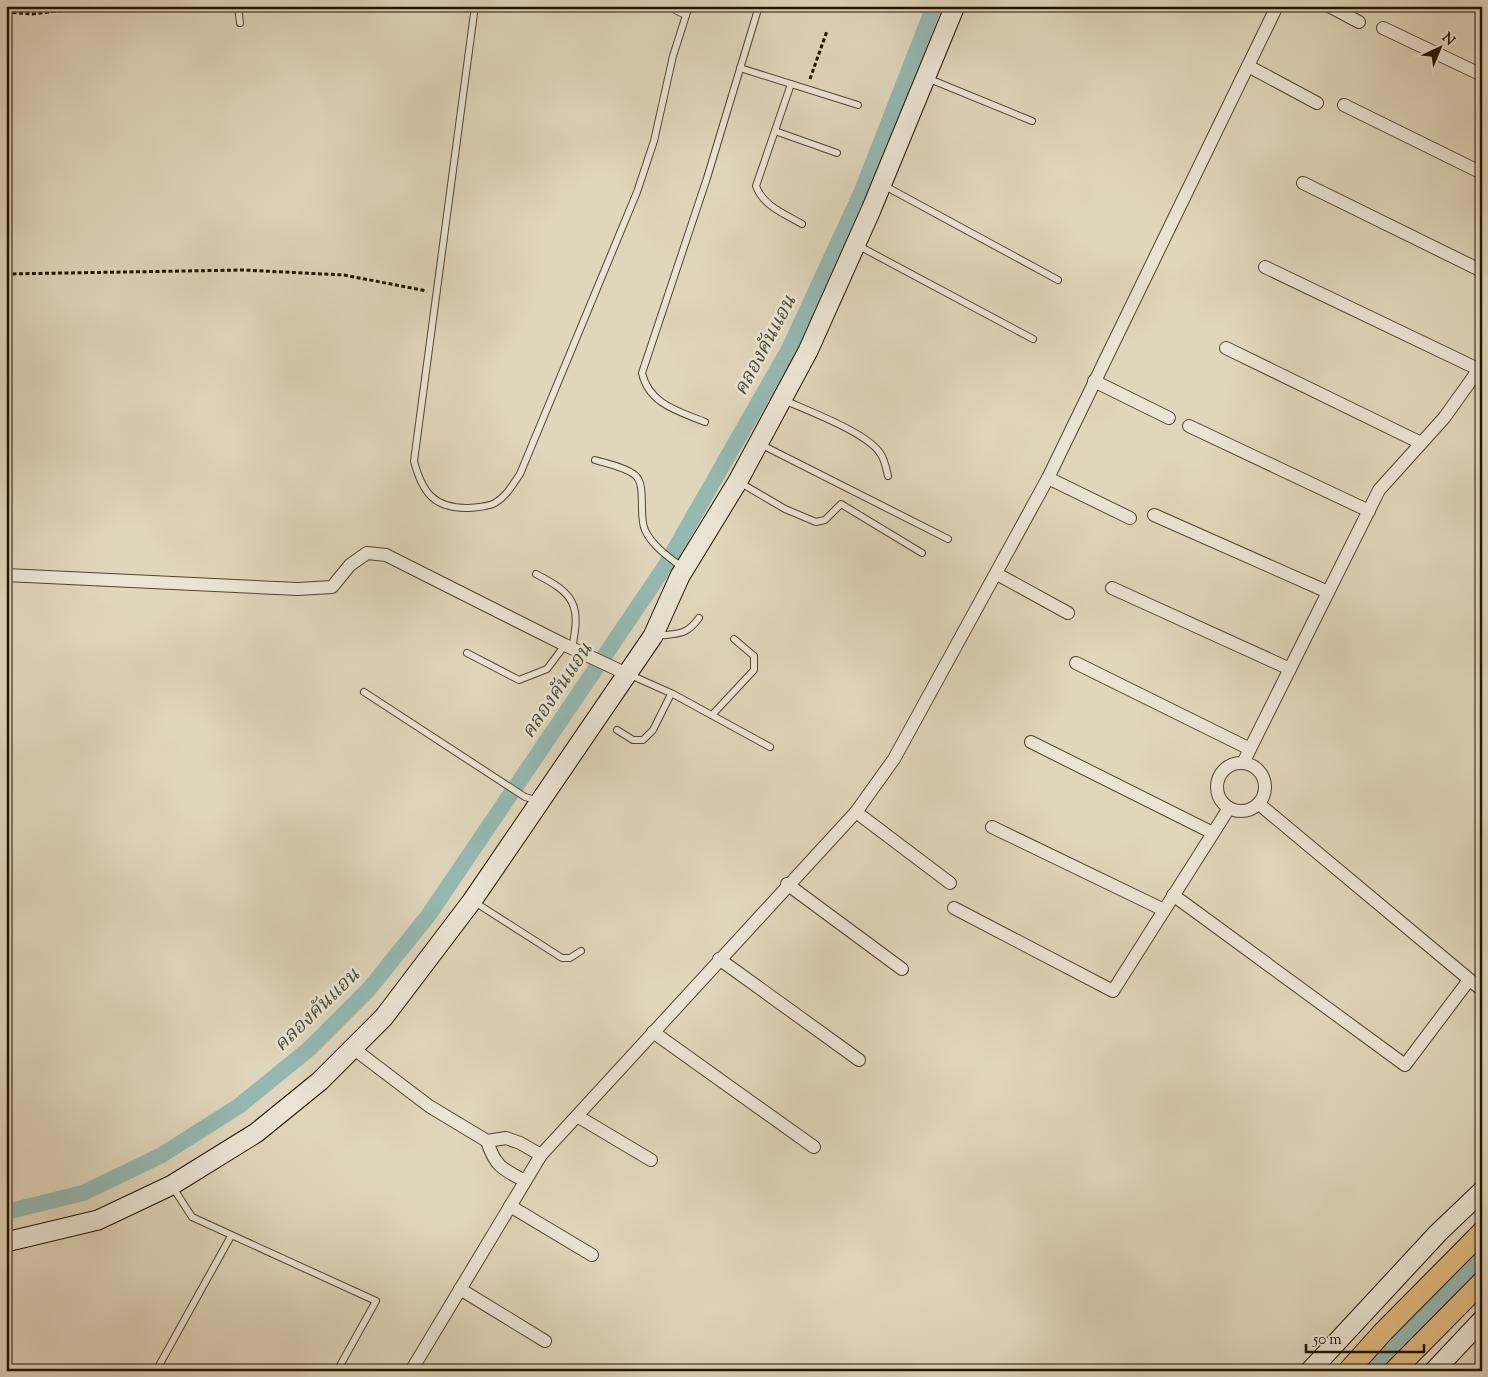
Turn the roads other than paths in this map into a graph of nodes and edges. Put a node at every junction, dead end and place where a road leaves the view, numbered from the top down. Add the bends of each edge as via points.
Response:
1 (238, 6) edge
2 (475, 6) edge
3 (668, 6) edge
4 (689, 6) edge
5 (759, 6) edge
6 (955, 6) edge
7 (1277, 6) edge
8 (1329, 6) edge
9 (685, 15) junction
10 (1359, 22) dead end
11 (240, 23) dead end
12 (1383, 28) dead end
13 (1248, 66) junction
14 (740, 68) junction
15 (1482, 74) edge
16 (926, 78) junction
17 (791, 84) junction
18 (1317, 103) dead end
19 (858, 105) dead end
20 (1344, 105) dead end
21 (1032, 121) dead end
22 (775, 130) junction
23 (837, 152) dead end
24 (1482, 173) edge
25 (1303, 183) dead end
26 (882, 184) junction
27 (802, 224) dead end
28 (856, 244) junction
29 (1264, 267) dead end
30 (1482, 271) edge
31 (1058, 280) dead end
32 (1033, 339) dead end
33 (1226, 348) dead end
34 (1480, 367) edge
35 (1094, 381) junction
36 (783, 399) junction
37 (1169, 418) dead end
38 (705, 422) dead end
39 (1189, 426) dead end
40 (1421, 443) junction
41 (759, 444) junction
42 (596, 460) dead end
43 (888, 476) dead end
44 (1048, 478) junction
45 (738, 481) junction
46 (1369, 511) junction
47 (1154, 515) dead end
48 (1130, 518) dead end
49 (948, 539) dead end
50 (922, 553) dead end
51 (679, 564) junction
52 (536, 574) dead end
53 (997, 574) junction
54 (6, 575) edge
55 (1112, 588) dead end
56 (1328, 592) junction
57 (1068, 614) dead end
58 (699, 618) dead end
59 (653, 636) junction
60 (734, 640) dead end
61 (572, 648) junction
62 (467, 653) dead end
63 (1076, 663) dead end
64 (1290, 669) junction
65 (627, 674) junction
66 (364, 692) dead end
67 (671, 694) junction
68 (712, 715) junction
69 (617, 730) dead end
70 (1031, 742) dead end
71 (770, 747) dead end
72 (1250, 750) junction
73 (1243, 763) junction
74 (533, 799) junction
75 (1259, 804) junction
76 (1229, 808) junction
77 (856, 812) junction
78 (992, 827) dead end
79 (1213, 834) junction
80 (950, 883) dead end
81 (787, 884) junction
82 (1173, 895) junction
83 (472, 901) junction
84 (954, 908) dead end
85 (1164, 910) junction
86 (580, 951) dead end
87 (719, 959) junction
88 (902, 970) dead end
89 (1469, 980) junction
90 (1482, 990) edge
91 (653, 1032) junction
92 (354, 1049) junction
93 (859, 1060) dead end
94 (577, 1116) junction
95 (487, 1141) junction
96 (814, 1147) dead end
97 (541, 1155) junction
98 (651, 1160) dead end
99 (525, 1181) junction
100 (172, 1185) junction
101 (1482, 1191) edge
102 (510, 1206) junction
103 (1482, 1232) edge
104 (231, 1236) junction
105 (6, 1242) edge
106 (592, 1255) dead end
107 (1482, 1282) edge
108 (460, 1290) junction
109 (1482, 1320) edge
110 (545, 1341) dead end
111 (156, 1371) edge
112 (337, 1371) edge
113 (411, 1371) edge
114 (1310, 1371) edge
115 (1348, 1371) edge
116 (1394, 1371) edge
117 (1434, 1371) edge

1 - 11 lane
2 - 9 lane via 414,461 426,492 440,504 457,508 477,508 495,503 508,492 520,474 636,192 654,141
3 - 9 lane
4 - 9 lane
5 - 14 lane
6 - 16 street
7 - 13 street
8 - 10 street
12 - 15 street
13 - 18 street
13 - 35 street
14 - 17 lane
14 - 38 lane via 642,373 644,384 654,398
16 - 21 lane
16 - 26 street
17 - 19 lane
17 - 22 lane
20 - 24 street
22 - 23 lane
22 - 27 lane via 756,186 770,206
25 - 30 street
26 - 28 street
26 - 31 lane
28 - 32 lane
28 - 36 street
29 - 34 street
33 - 40 street
34 - 40 street via 1444,418
35 - 37 street
35 - 44 street
36 - 41 street
36 - 43 lane via 873,445 885,463
39 - 46 street
40 - 46 street via 1379,490
41 - 45 street
41 - 49 lane
42 - 51 lane via 636,476 641,484 641,517 645,532 654,544
44 - 48 street
44 - 53 street
45 - 50 lane via 785,509 816,522 825,520 841,504 847,506
45 - 51 street
46 - 56 street
47 - 56 street
51 - 59 street
52 - 61 lane via 561,587 574,606 577,626
53 - 57 street
53 - 77 street via 894,759
54 - 61 street via 315,588 332,587 350,565 367,553 386,555
55 - 64 street
56 - 64 street
58 - 59 lane via 681,634
59 - 65 street
60 - 68 lane via 754,656 754,670
61 - 62 lane via 547,669 519,680
61 - 65 street
63 - 72 street
64 - 72 street
65 - 67 lane
65 - 74 street
66 - 74 lane via 504,784
67 - 68 lane
67 - 69 lane via 644,740 632,740
68 - 71 lane
70 - 79 street
72 - 73 street
73 - 75 street via 1262,775 1265,789
73 - 76 street via 1228,766 1218,779 1218,796
74 - 83 street
75 - 76 street via 1245,811
75 - 89 street
76 - 79 street
77 - 80 street
77 - 81 street
78 - 85 street
79 - 82 street
81 - 87 street
81 - 88 street
82 - 85 street
82 - 89 street via 1405,1065
83 - 86 lane via 562,958 570,958
83 - 92 street via 384,1017
84 - 85 street via 1113,991
87 - 91 street
87 - 93 street
89 - 90 street
91 - 94 street
91 - 96 street
92 - 95 street via 429,1106
92 - 100 street via 256,1133
94 - 97 street
94 - 98 street
95 - 97 street via 506,1138
95 - 99 street via 493,1160
97 - 99 street
99 - 102 street
100 - 104 lane via 192,1217
100 - 105 street via 98,1220
101 - 114 street via 1438,1233
102 - 106 street
102 - 108 street
103 - 115 main road
104 - 111 lane
104 - 112 lane via 376,1300
107 - 116 main road
108 - 110 street
108 - 113 street
109 - 117 street

